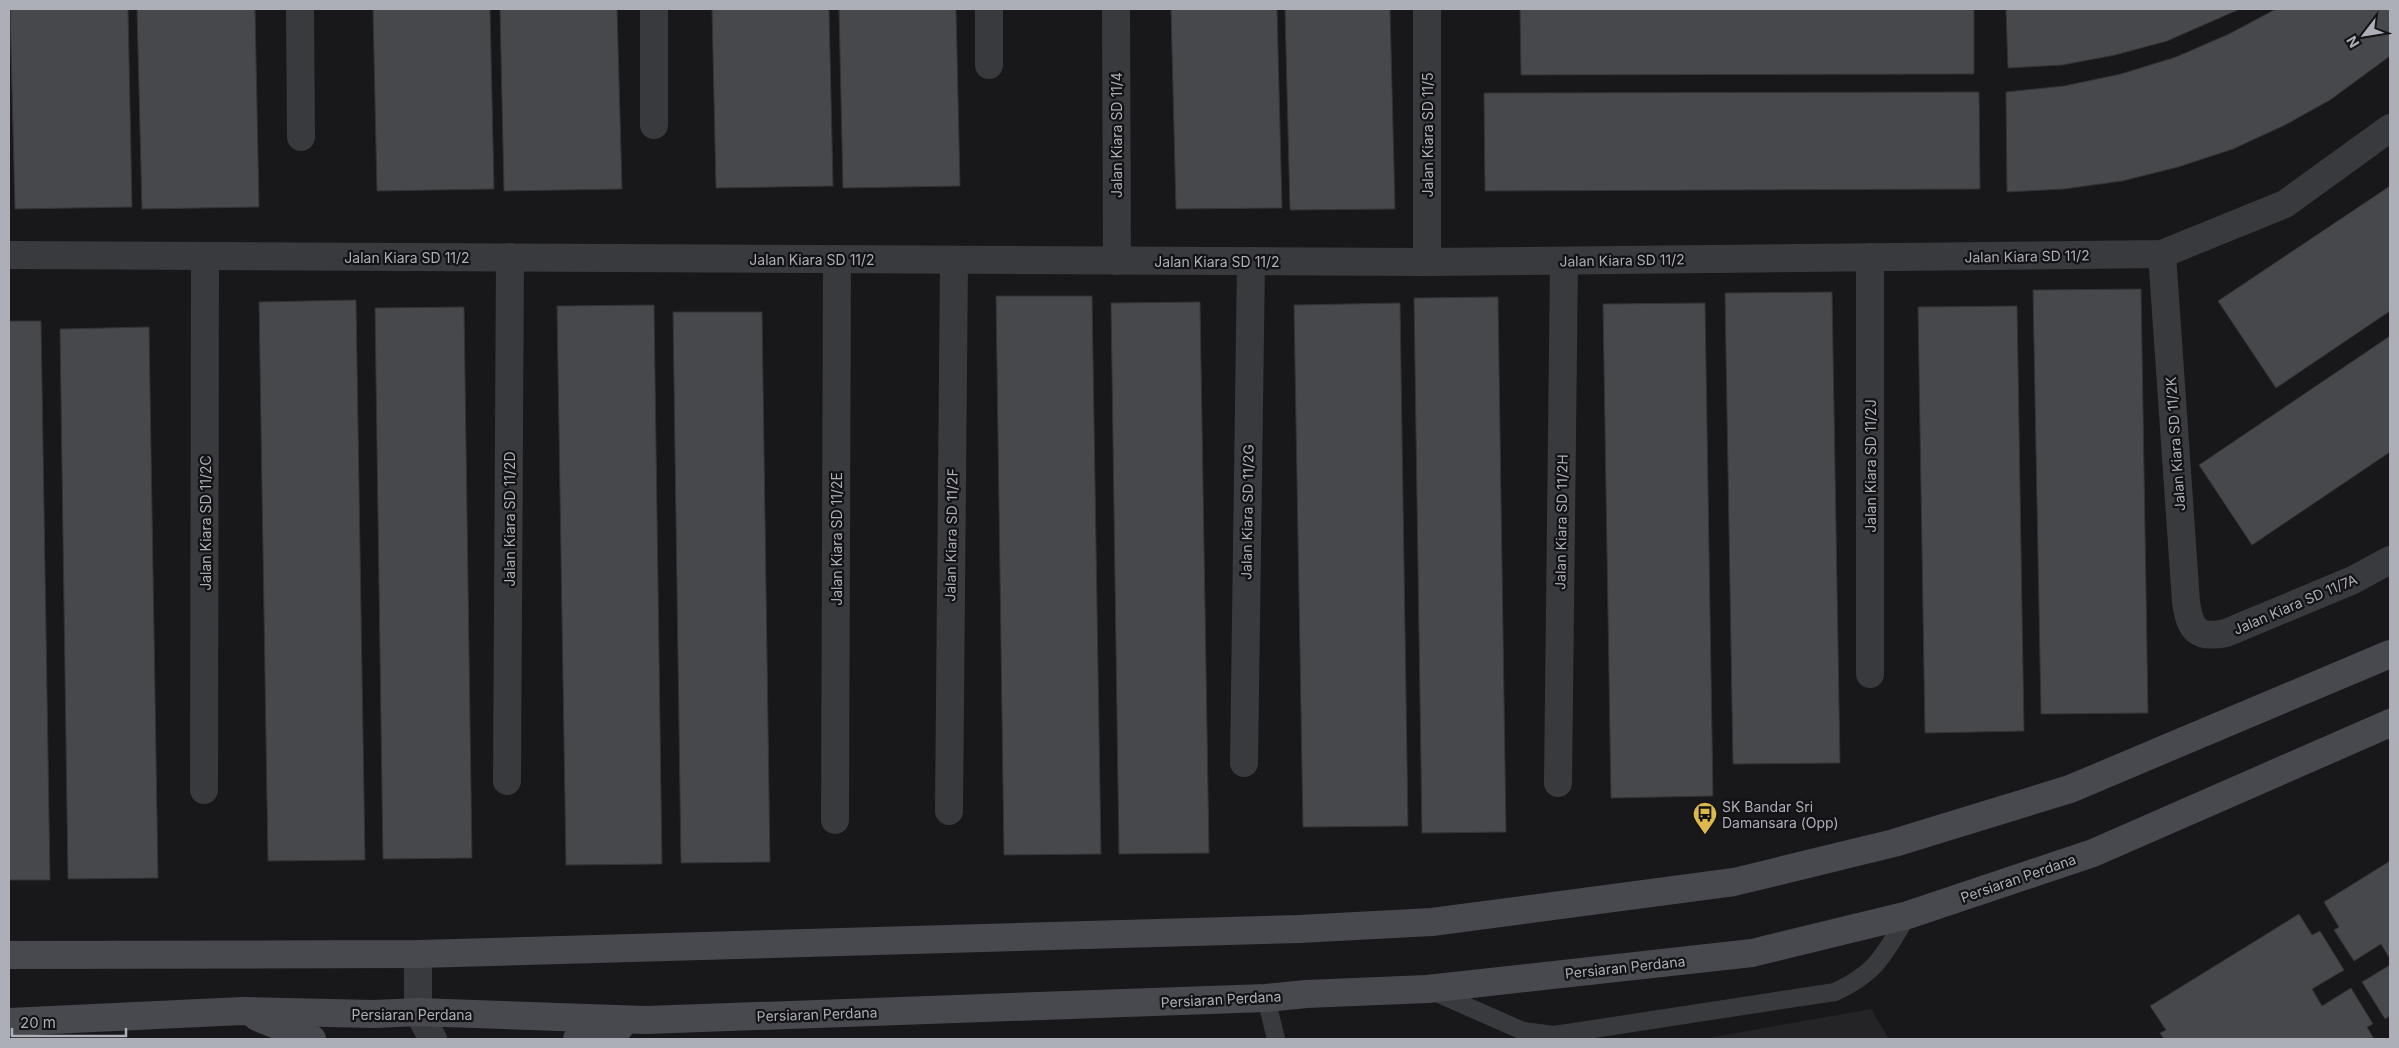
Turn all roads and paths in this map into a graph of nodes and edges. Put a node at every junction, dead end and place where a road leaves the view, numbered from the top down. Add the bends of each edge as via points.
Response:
1 (300, 9) edge
2 (654, 9) edge
3 (989, 9) edge
4 (1116, 9) edge
5 (1427, 9) edge
6 (989, 66) dead end
7 (654, 125) dead end
8 (2390, 128) edge
9 (301, 137) dead end
10 (2162, 254) junction
11 (9, 255) edge
12 (205, 256) junction
13 (510, 257) junction
14 (1870, 257) junction
15 (837, 259) junction
16 (954, 260) junction
17 (1116, 260) junction
18 (1251, 261) junction
19 (1564, 261) junction
20 (1427, 262) junction
21 (2390, 560) edge
22 (2197, 631) joint
23 (2390, 654) edge
24 (1870, 674) dead end
25 (2390, 723) edge
26 (1244, 763) dead end
27 (507, 781) dead end
28 (1558, 783) dead end
29 (204, 790) dead end
30 (949, 810) dead end
31 (835, 820) dead end
32 (1908, 915) junction
33 (418, 954) junction
34 (9, 955) edge
35 (1427, 989) junction
36 (1266, 998) junction
37 (242, 1011) junction
38 (418, 1012) junction
39 (646, 1020) junction
40 (9, 1022) edge
41 (312, 1039) edge
42 (433, 1039) edge
43 (577, 1039) edge
44 (1276, 1039) edge

1 - 9 street
2 - 7 street
3 - 6 street
4 - 17 street, Jalan Kiara SD 11/4
5 - 20 street, Jalan Kiara SD 11/5
8 - 10 street, Jalan Kiara SD 11/2 via 2285,204
10 - 14 street, Jalan Kiara SD 11/2
10 - 22 street, Jalan Kiara SD 11/2K via 2186,602 2189,618
11 - 12 street, Jalan Kiara SD 11/2
12 - 13 street, Jalan Kiara SD 11/2
12 - 29 street, Jalan Kiara SD 11/2C
13 - 15 street, Jalan Kiara SD 11/2
13 - 27 street, Jalan Kiara SD 11/2D
14 - 19 street, Jalan Kiara SD 11/2
14 - 24 street, Jalan Kiara SD 11/2J
15 - 16 street, Jalan Kiara SD 11/2
15 - 31 street, Jalan Kiara SD 11/2E
16 - 17 street, Jalan Kiara SD 11/2
16 - 30 street, Jalan Kiara SD 11/2F
17 - 18 street, Jalan Kiara SD 11/2
18 - 20 street, Jalan Kiara SD 11/2
18 - 26 street, Jalan Kiara SD 11/2G
19 - 20 street, Jalan Kiara SD 11/2
19 - 28 street, Jalan Kiara SD 11/2H
21 - 22 street, Jalan Kiara SD 11/7A via 2353,580 2226,633 2210,637
23 - 33 main road via 2070,789 1894,843 1734,882 1423,922 1299,929
25 - 32 main road, Persiaran Perdana via 2093,853
32 - 35 main road, Persiaran Perdana via 1752,954
32 - 35 lane via 1880,962 1858,981 1835,992 1777,1001 1554,1035 1523,1031
33 - 34 main road
33 - 38 street
35 - 36 main road, Persiaran Perdana
36 - 39 main road, Persiaran Perdana
36 - 44 lane
37 - 38 main road, Persiaran Perdana
37 - 40 main road, Persiaran Perdana
37 - 41 main road
38 - 39 main road, Persiaran Perdana
38 - 42 street
39 - 43 main road

